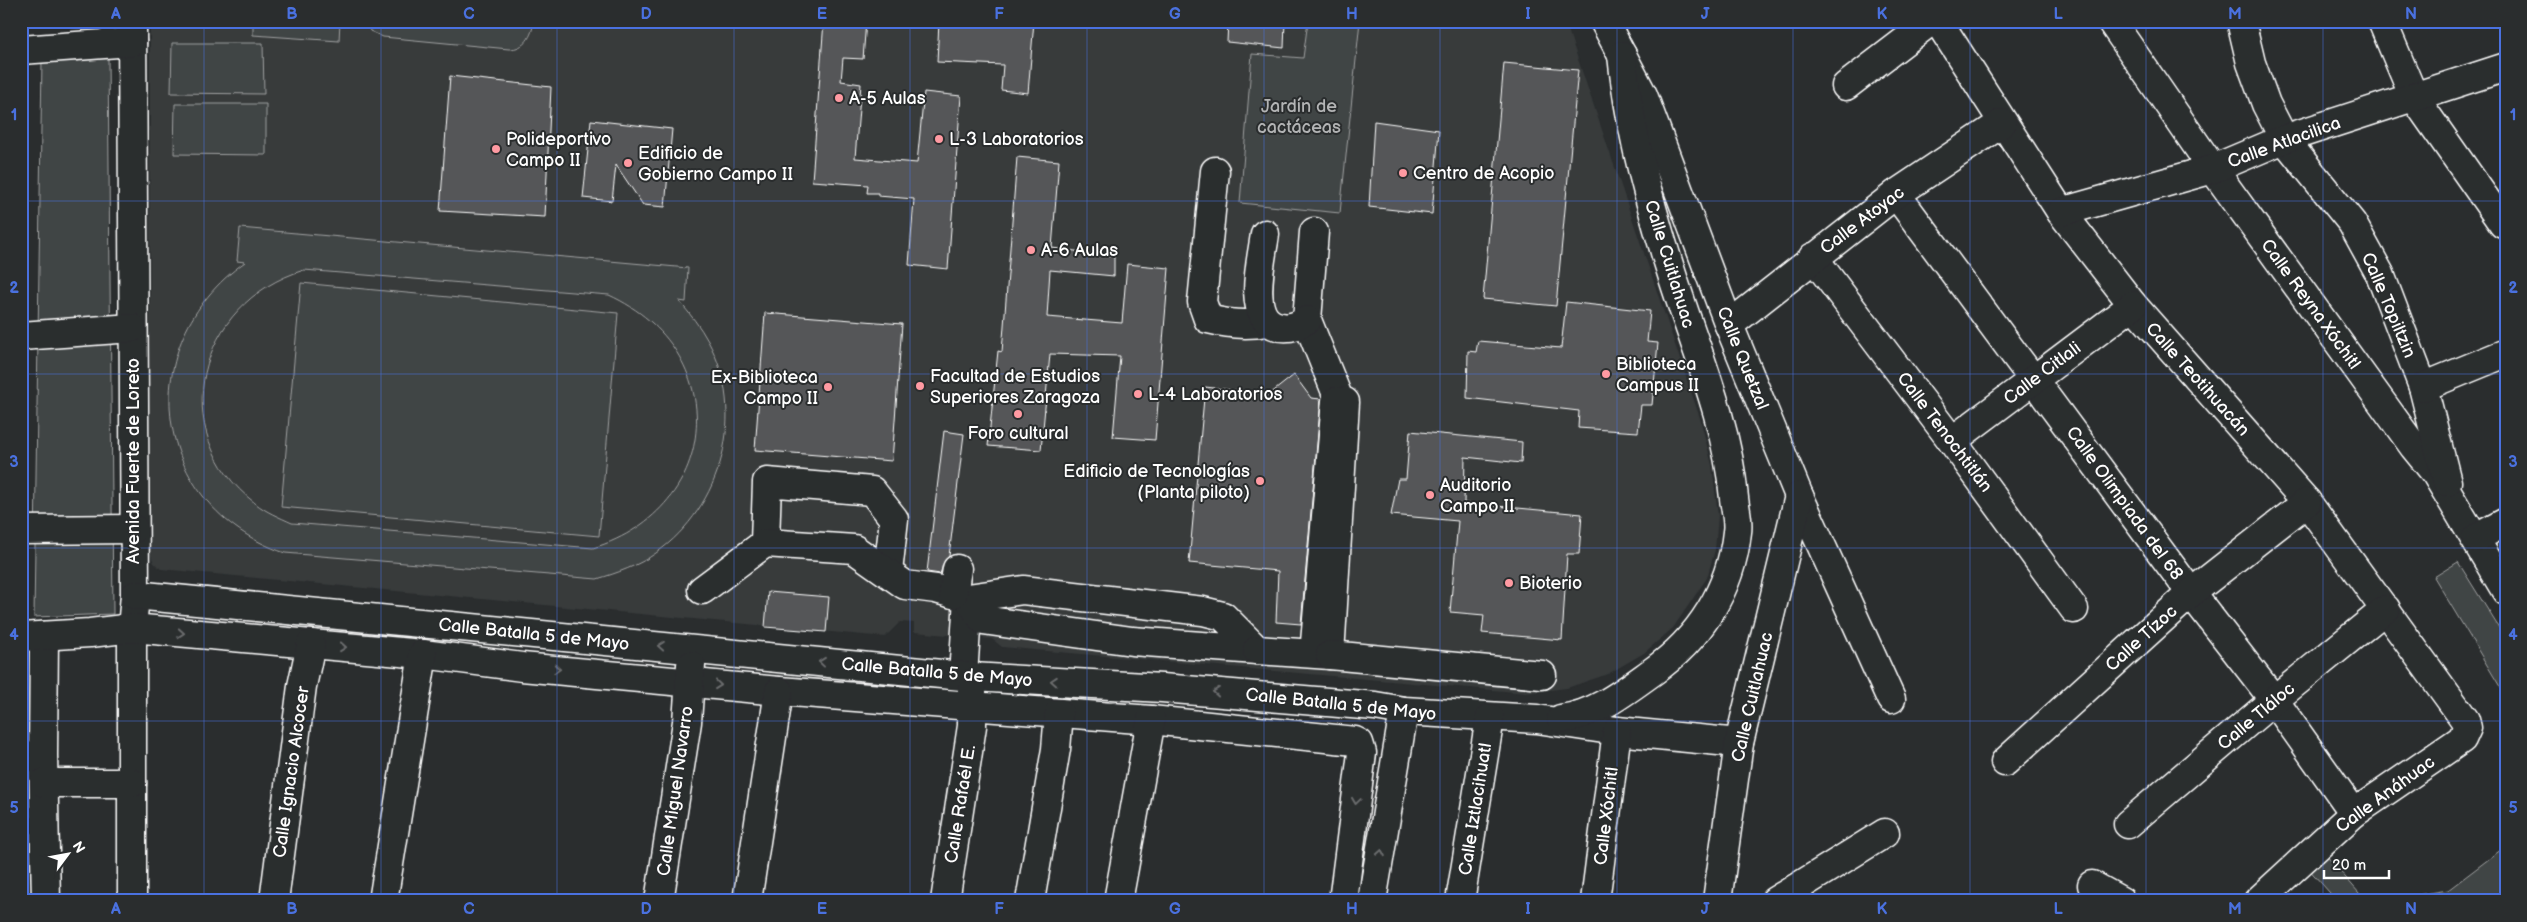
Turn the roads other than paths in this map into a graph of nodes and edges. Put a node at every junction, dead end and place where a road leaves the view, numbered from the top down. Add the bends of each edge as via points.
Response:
1 (1931, 21) edge
2 (1938, 21) edge
3 (2111, 21) edge
4 (2382, 21) edge
5 (2246, 22) edge
6 (132, 32) edge
7 (1617, 33) edge
8 (21, 50) edge
9 (2506, 68) edge
10 (1846, 86) dead end
11 (2414, 97) junction
12 (2002, 123) junction
13 (2284, 139) junction
14 (2213, 168) junction
15 (1215, 171) dead end
16 (1896, 194) junction
17 (2061, 212) junction
18 (2503, 224) dead end
19 (1314, 232) dead end
20 (1266, 234) dead end
21 (1813, 257) junction
22 (2133, 305) junction
23 (1307, 320) junction
24 (1266, 322) junction
25 (1729, 325) junction
26 (132, 328) junction
27 (21, 336) edge
28 (2506, 353) edge
29 (2034, 379) junction
30 (2422, 387) junction
31 (1952, 441) junction
32 (1799, 496) junction
33 (2452, 499) junction
34 (2307, 502) junction
35 (2506, 522) edge
36 (134, 529) junction
37 (21, 530) edge
38 (765, 543) junction
39 (2490, 549) edge
40 (888, 572) junction
41 (959, 587) junction
42 (702, 590) dead end
43 (2506, 591) edge
44 (2191, 593) junction
45 (135, 595) junction
46 (2074, 609) dead end
47 (2386, 609) junction
48 (132, 628) junction
49 (523, 634) junction
50 (33, 637) edge
51 (311, 644) junction
52 (693, 649) junction
53 (1257, 650) junction
54 (423, 654) junction
55 (1322, 654) junction
56 (522, 667) junction
57 (1542, 675) dead end
58 (968, 676) junction
59 (688, 682) junction
60 (779, 691) junction
61 (1891, 698) dead end
62 (2274, 700) junction
63 (972, 707) junction
64 (1404, 711) junction
65 (1058, 713) junction
66 (1490, 718) junction
67 (1537, 719) junction
68 (1150, 720) junction
69 (2467, 728) joint
70 (1618, 731) junction
71 (1740, 743) junction
72 (2005, 762) dead end
73 (132, 782) junction
74 (44, 783) junction
75 (2354, 813) junction
76 (2128, 824) dead end
77 (1885, 833) dead end
78 (2092, 885) dead end
79 (46, 901) edge
80 (132, 901) edge
81 (274, 901) edge
82 (383, 901) edge
83 (659, 901) edge
84 (747, 901) edge
85 (945, 901) edge
86 (1030, 901) edge
87 (1118, 901) edge
88 (1343, 901) edge
89 (1372, 901) edge
90 (1460, 901) edge
91 (1595, 901) edge
92 (1717, 901) edge
93 (1775, 901) edge
94 (2121, 901) edge
95 (2258, 901) edge

1 - 10 street
2 - 12 street, Calle Teotihuacán
3 - 14 street, Calle Reyna Xóchitl
4 - 11 street
5 - 13 street, Calle Topiltzin via 2260,87
6 - 8 street
6 - 26 street, Avenida Fuerte de Loreto
7 - 25 street, Calle Quetzal
7 - 67 street, Calle Cuitlahuac via 1636,148 1719,421 1732,476 1738,530 1732,561 1711,612 1680,650 1594,710 1577,717
9 - 11 street, Calle Atlacilica
11 - 13 street, Calle Atlacilica
11 - 18 street
12 - 16 street, Calle Atoyac
12 - 17 street, Calle Teotihuacán
13 - 14 street, Calle Atlacilica
13 - 30 street, Calle Topiltzin via 2352,223 2376,265
14 - 17 street, Calle Atlacilica
14 - 33 street, Calle Reyna Xóchitl
15 - 24 street via 1202,302 1208,318 1229,324
16 - 21 street, Calle Atoyac
16 - 29 street, Calle Olimpiada del 68
17 - 22 street, Calle Teotihuacán
19 - 23 street
20 - 24 street via 1258,290 1259,308
21 - 25 street, Calle Atoyac
21 - 31 street, Calle Tenochtitlán
22 - 29 street, Calle Citlali
22 - 34 street, Calle Teotihuacán
23 - 24 street via 1283,328
23 - 55 street via 1340,402 1336,401
25 - 32 street, Calle Quetzal
26 - 27 street
26 - 36 street, Avenida Fuerte de Loreto
28 - 30 street
29 - 31 street, Calle Citlali
29 - 44 street, Calle Olimpiada del 68
30 - 33 street, Calle Topiltzin
31 - 46 street, Calle Tenochtitlán
32 - 61 street, Calle Quetzal
32 - 71 street, Calle Cuitlahuac
33 - 39 street, Calle Reyna Xóchitl
34 - 44 street, Calle Tízoc
34 - 47 street, Calle Teotihuacán
35 - 39 street
36 - 37 street
36 - 45 street, Avenida Fuerte de Loreto
38 - 40 street via 854,549
38 - 40 street via 767,482 872,491 894,519
38 - 42 street
39 - 43 street, Calle Reyna Xóchitl
40 - 41 street via 905,585 936,589
41 - 53 street via 1023,590 1203,611 1223,616
41 - 53 street via 983,620 1132,641
41 - 58 street, Calle Rafaél E.
44 - 62 street, Calle Olimpiada del 68
44 - 72 street, Calle Tízoc
45 - 48 street, Avenida Fuerte de Loreto
45 - 49 street, Calle Batalla 5 de Mayo
47 - 62 street, Calle Tláloc
47 - 69 street, Calle Teotihuacán via 2461,712
48 - 50 street, Calle Batalla 5 de Mayo
48 -> 51 street, Calle Batalla 5 de Mayo
48 - 73 street, Avenida Fuerte de Loreto
52 -> 49 street, Calle Batalla 5 de Mayo
49 - 56 street
50 - 74 street
51 -> 54 street, Calle Batalla 5 de Mayo
51 - 81 street, Calle Ignacio Alcocer via 302,686
58 -> 52 street, Calle Batalla 5 de Mayo
52 - 59 street, Calle Miguel Navarro
53 - 55 street
54 - 56 street, Calle Batalla 5 de Mayo
54 - 82 street
55 - 57 street
56 -> 59 street, Calle Batalla 5 de Mayo
58 - 63 street, Calle Rafaél E.
64 -> 58 street, Calle Batalla 5 de Mayo via 1171,688
59 -> 60 street, Calle Batalla 5 de Mayo
59 - 83 street, Calle Miguel Navarro via 687,722
60 - 63 street, Calle Batalla 5 de Mayo
60 - 84 street
62 - 75 street, Calle Olimpiada del 68
62 - 76 street, Calle Tláloc
63 - 65 street, Calle Batalla 5 de Mayo
63 - 85 street, Calle Rafaél E. via 972,726
64 - 66 street, Calle Batalla 5 de Mayo
89 -> 64 street
65 - 68 street, Calle Batalla 5 de Mayo
65 - 86 street via 1056,748
66 - 67 street, Calle Batalla 5 de Mayo
66 - 90 street, Calle Iztlacihuatl
67 - 70 street, Calle Batalla 5 de Mayo
68 - 87 street
68 -> 88 street, Calle Batalla 5 de Mayo via 1359,743 1362,753
69 - 75 street, Calle Anáhuac via 2462,739
70 - 71 street, Calle Batalla 5 de Mayo
70 - 91 street, Calle Xóchitl
71 - 92 street, Calle Cuitlahuac
73 - 74 street
73 - 80 street, Avenida Fuerte de Loreto
74 - 79 street
75 - 95 street, Calle Anáhuac
77 - 93 street
78 - 94 street

